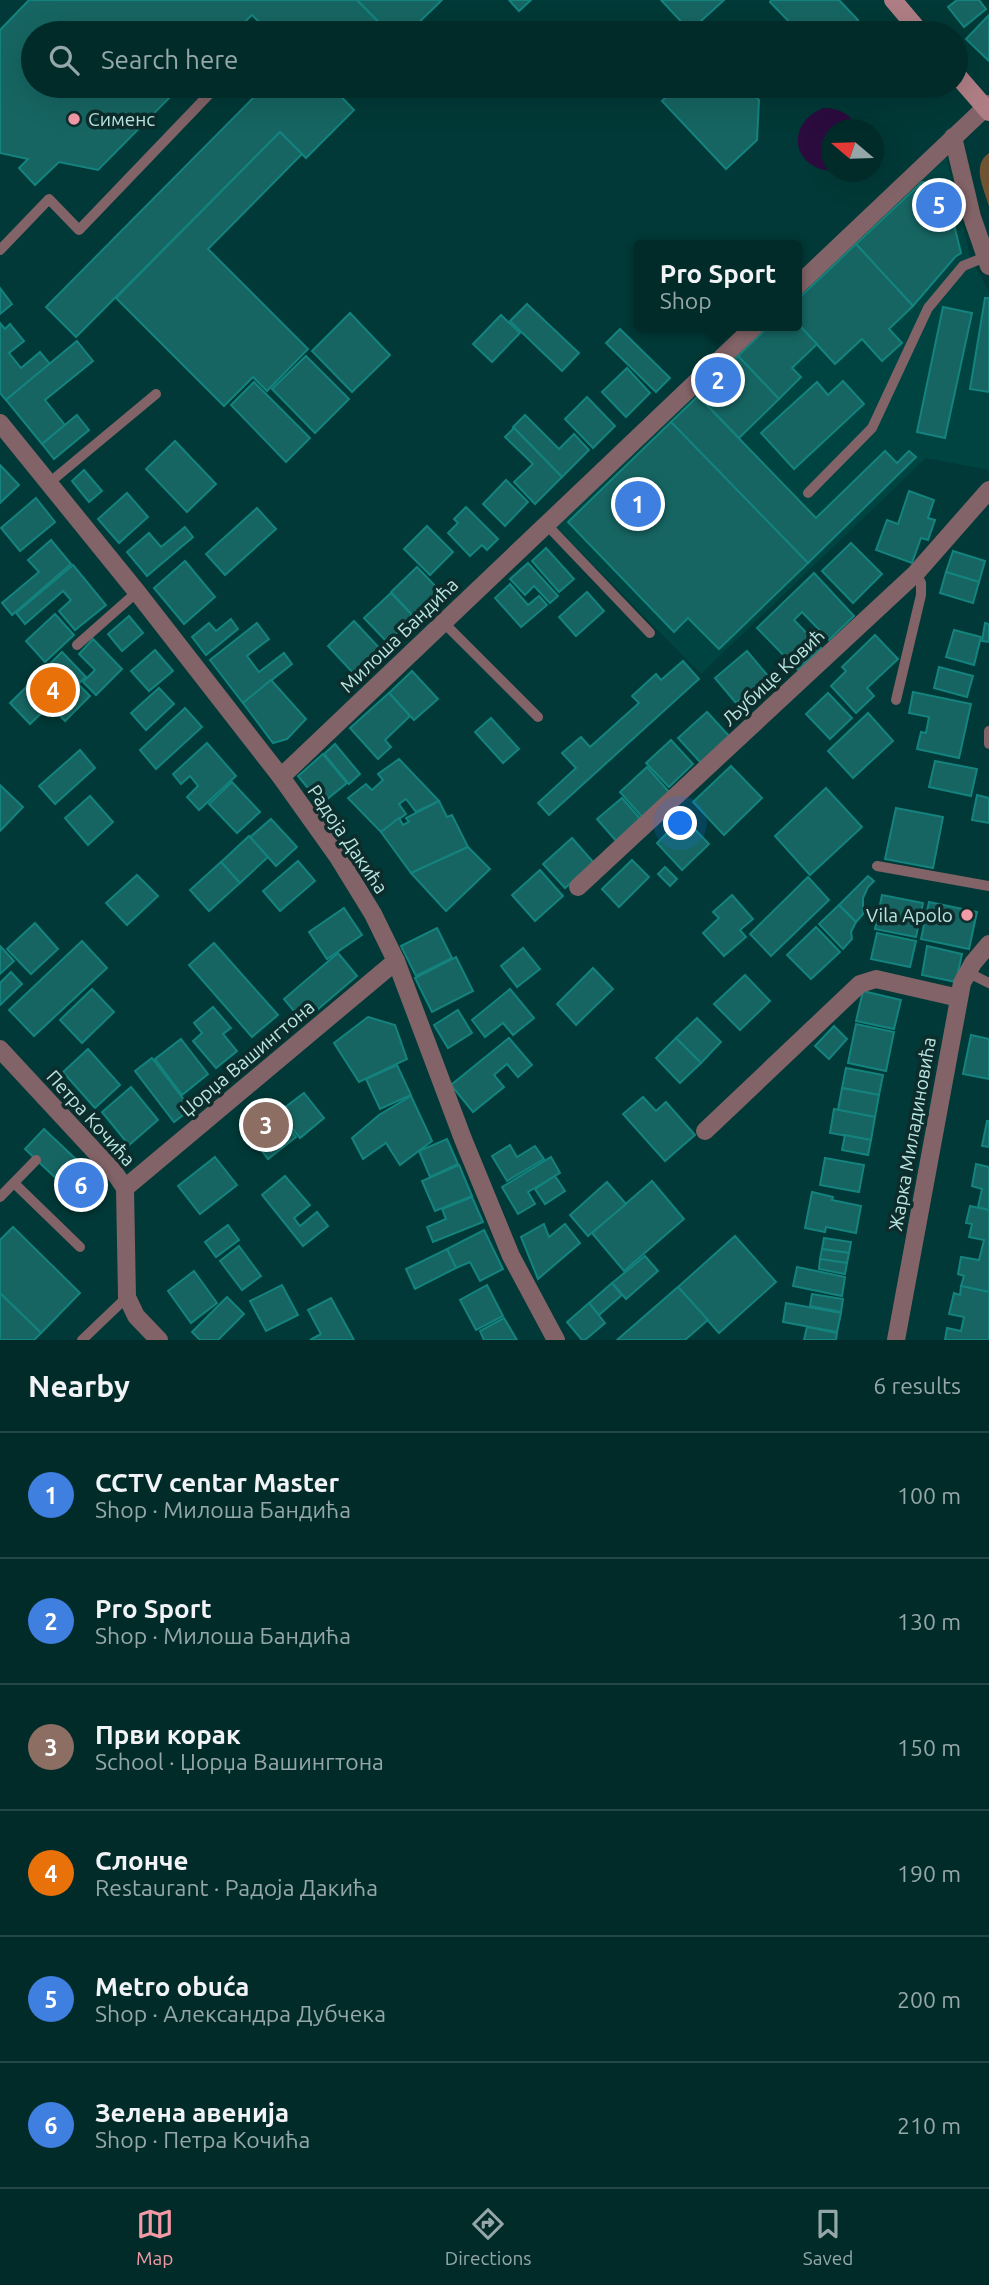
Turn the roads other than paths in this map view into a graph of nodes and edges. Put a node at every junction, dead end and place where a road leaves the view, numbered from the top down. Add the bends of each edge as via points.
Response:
1 (893, 0) edge
2 (911, 21) edge
3 (968, 87) edge
4 (206, 98) edge
5 (988, 108) edge
6 (953, 137) junction
7 (0, 250) edge
8 (987, 262) edge
9 (802, 281) edge
10 (750, 331) edge
11 (156, 394) dead end
12 (0, 423) edge
13 (49, 483) junction
14 (989, 490) edge
15 (808, 493) dead end
16 (546, 524) junction
17 (916, 573) junction
18 (137, 592) junction
19 (443, 622) junction
20 (650, 633) dead end
21 (77, 645) dead end
22 (896, 700) dead end
23 (538, 717) dead end
24 (989, 731) edge
25 (989, 744) edge
26 (281, 777) junction
27 (877, 866) dead end
28 (989, 886) edge
29 (578, 887) dead end
30 (989, 944) edge
31 (396, 961) junction
32 (967, 972) junction
33 (989, 983) edge
34 (959, 998) junction
35 (0, 1049) edge
36 (705, 1131) dead end
37 (36, 1160) dead end
38 (14, 1183) junction
39 (125, 1188) junction
40 (0, 1197) edge
41 (80, 1247) dead end
42 (127, 1297) junction
43 (82, 1340) edge
44 (159, 1340) edge
45 (556, 1340) edge
46 (896, 1340) edge

1 - 2 main road
3 - 5 main road
4 - 7 lane via 79,230 49,199
5 - 6 street
6 - 8 street
6 - 9 street
8 - 15 lane via 963,266 928,308 872,428
10 - 16 street, Милоша Бандића
11 - 13 lane
12 - 13 street, Радоја Дакића
13 - 18 street, Радоја Дакића
14 - 17 street, Љубице Ковић
16 - 19 street, Милоша Бандића
16 - 20 lane
17 - 22 lane via 921,595
17 - 29 street, Љубице Ковић
18 - 21 lane
18 - 26 street, Радоја Дакића
19 - 23 lane
19 - 26 street, Милоша Бандића
24 - 25 lane
26 - 31 street, Радоја Дакића via 344,866
27 - 28 lane
30 - 32 street, Жарка Миладиновића
31 - 39 street, Џорџа Вашингтона
31 - 45 street, Радоја Дакића via 511,1255
32 - 33 lane
32 - 34 street, Жарка Миладиновића
34 - 36 street via 876,979 860,984
34 - 46 street, Жарка Миладиновића
35 - 39 street, Петра Кочића
37 - 38 lane
38 - 40 lane
38 - 41 lane
39 - 42 street, Петра Кочића
42 - 43 lane
42 - 44 street via 136,1316

